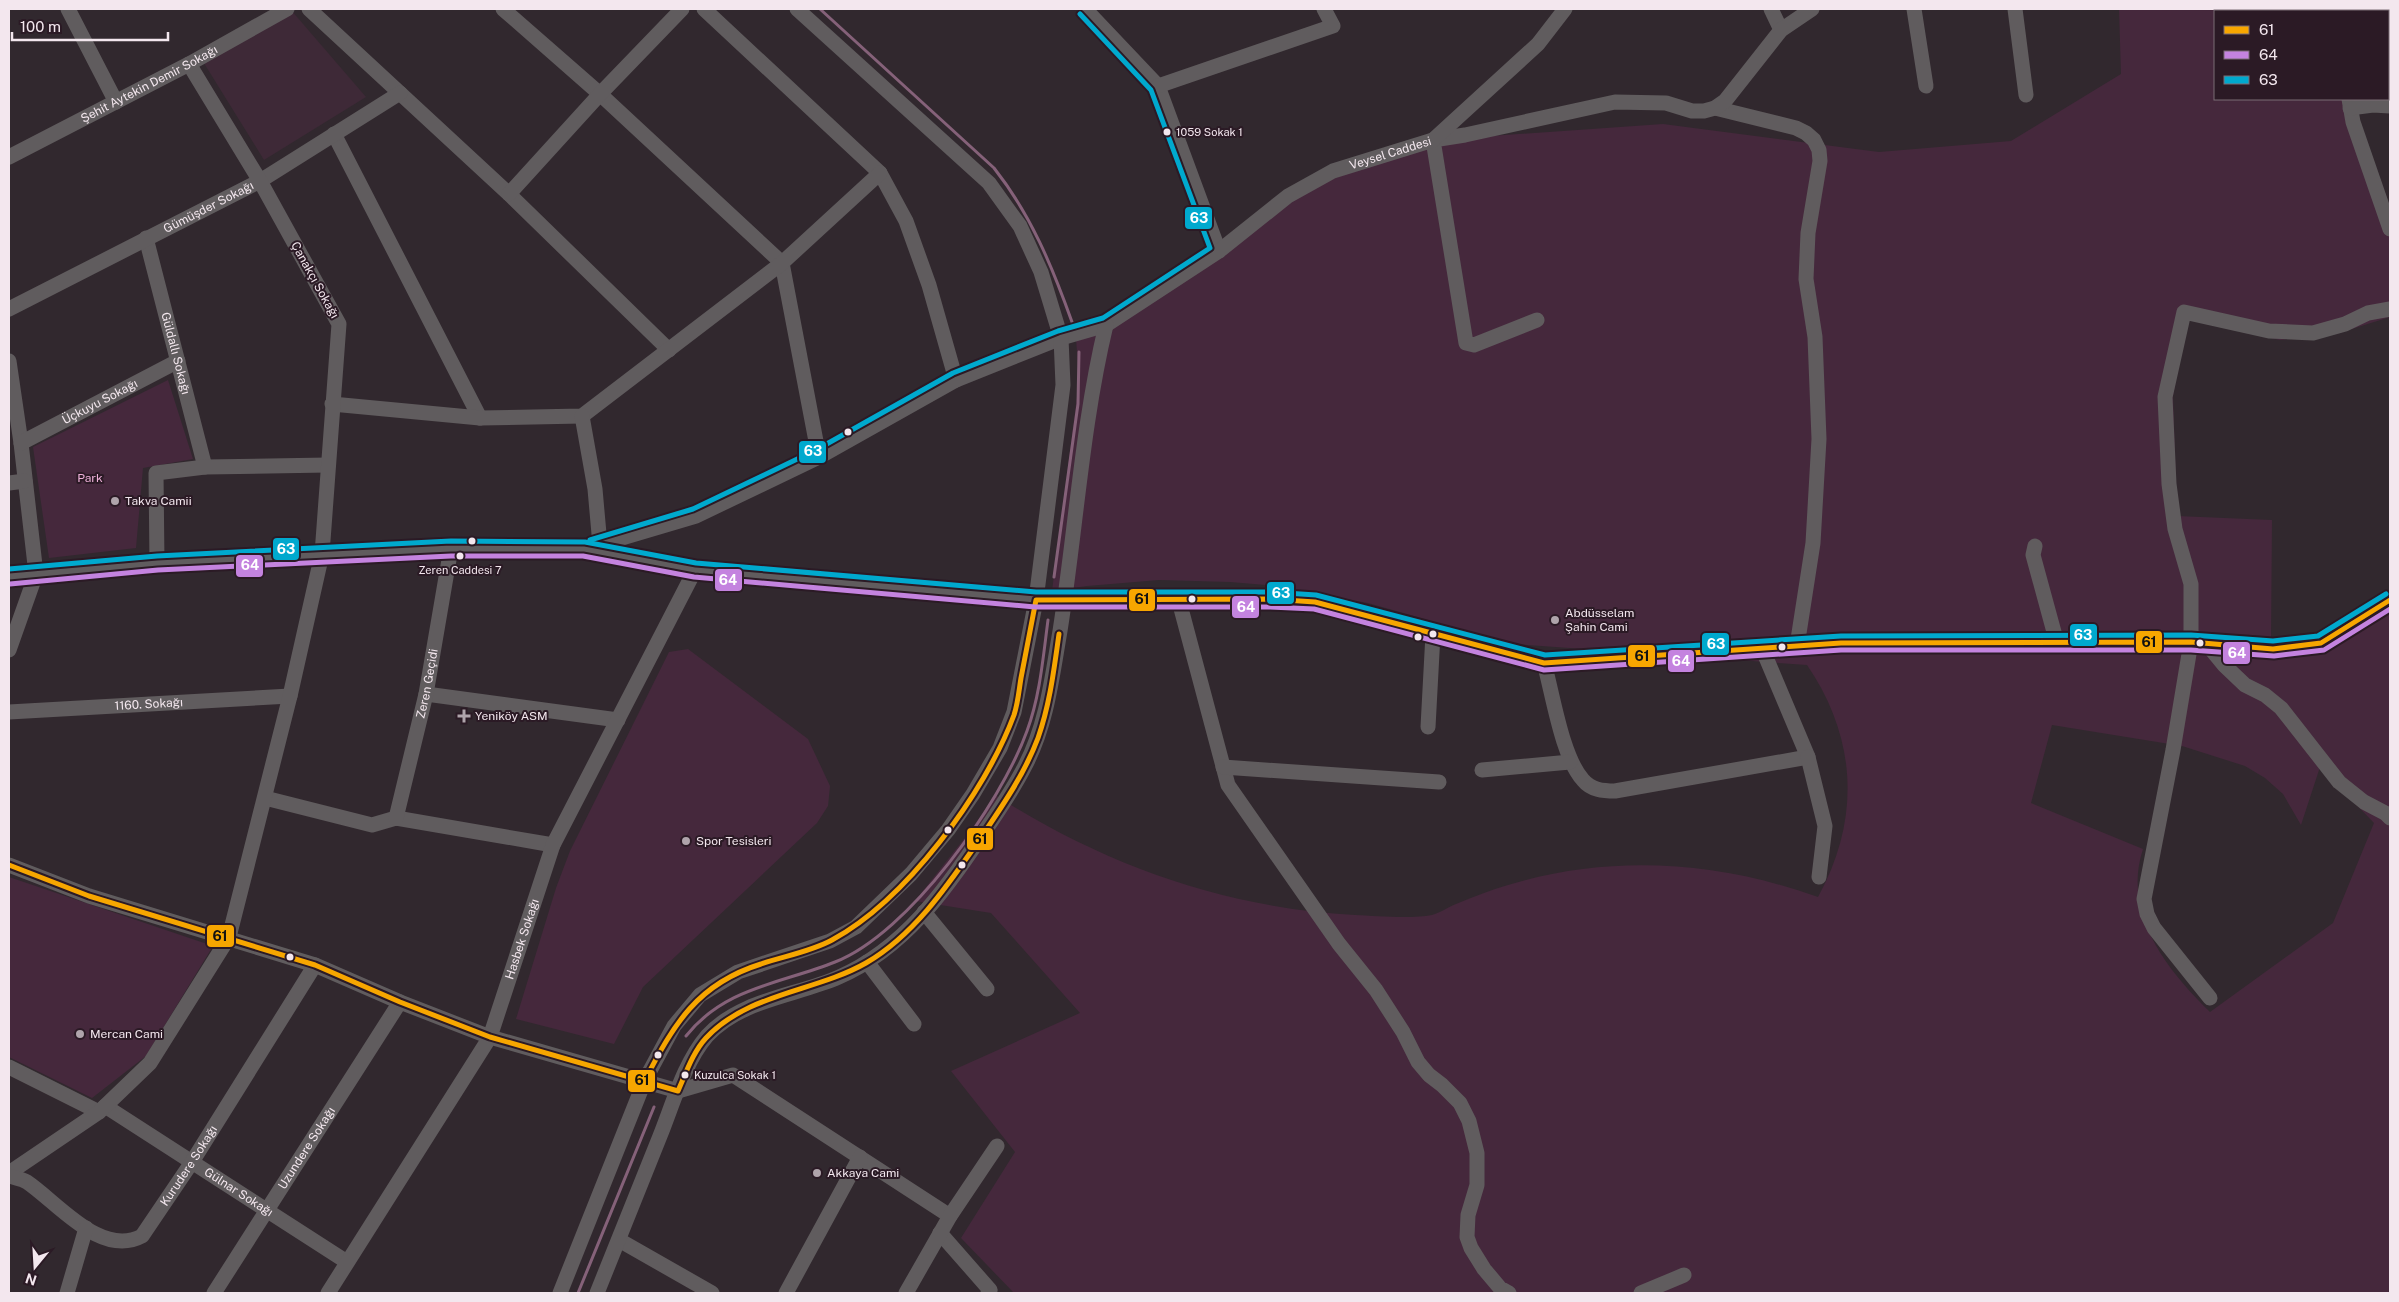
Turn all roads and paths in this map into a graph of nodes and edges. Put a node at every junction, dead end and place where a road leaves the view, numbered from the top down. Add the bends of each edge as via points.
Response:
1 (68, 9) edge
2 (287, 9) edge
3 (309, 9) edge
4 (503, 9) edge
5 (682, 9) edge
6 (704, 9) edge
7 (797, 9) edge
8 (1085, 9) edge
9 (1324, 9) edge
10 (1565, 9) edge
11 (1771, 9) edge
12 (1812, 9) edge
13 (1914, 9) edge
14 (2015, 9) edge
15 (1781, 30) junction
16 (188, 64) junction
17 (1158, 86) junction
18 (1926, 86) dead end
19 (400, 93) junction
20 (600, 94) junction
21 (2026, 95) dead end
22 (116, 102) junction
23 (2350, 103) edge
24 (2390, 106) edge
25 (1715, 108) junction
26 (334, 134) junction
27 (1432, 140) junction
28 (9, 157) edge
29 (880, 173) junction
30 (260, 181) junction
31 (509, 194) junction
32 (2390, 229) edge
33 (146, 238) junction
34 (1219, 251) junction
35 (782, 263) junction
36 (9, 309) edge
37 (2390, 309) edge
38 (1537, 320) dead end
39 (1106, 325) junction
40 (1061, 338) junction
41 (669, 350) junction
42 (9, 361) edge
43 (178, 361) junction
44 (956, 380) junction
45 (332, 404) junction
46 (582, 416) junction
47 (480, 418) junction
48 (21, 442) junction
49 (819, 457) junction
50 (328, 465) junction
51 (205, 467) junction
52 (25, 481) junction
53 (9, 483) edge
54 (600, 545) junction
55 (2036, 546) dead end
56 (451, 548) junction
57 (584, 549) junction
58 (322, 554) junction
59 (157, 563) junction
60 (695, 570) junction
61 (36, 574) junction
62 (9, 578) edge
63 (1036, 600) junction
64 (2390, 600) edge
65 (1065, 601) junction
66 (1178, 601) junction
67 (1433, 634) junction
68 (2199, 642) junction
69 (2057, 643) junction
70 (1798, 646) junction
71 (1762, 648) junction
72 (9, 650) edge
73 (1544, 663) junction
74 (426, 694) junction
75 (290, 696) junction
76 (9, 712) edge
77 (618, 720) junction
78 (1428, 727) dead end
79 (1808, 757) junction
80 (1570, 762) junction
81 (1223, 767) junction
82 (1482, 770) dead end
83 (1439, 782) dead end
84 (265, 798) junction
85 (396, 818) junction
86 (2390, 818) edge
87 (552, 844) junction
88 (9, 865) edge
89 (1819, 877) dead end
90 (924, 912) junction
91 (229, 937) junction
92 (867, 962) junction
93 (316, 965) junction
94 (987, 988) dead end
95 (2210, 998) dead end
96 (400, 1002) junction
97 (914, 1024) dead end
98 (490, 1037) junction
99 (9, 1067) edge
100 (645, 1080) junction
101 (678, 1091) junction
102 (102, 1109) junction
103 (997, 1146) dead end
104 (860, 1157) junction
105 (192, 1162) junction
106 (9, 1174) edge
107 (267, 1210) junction
108 (950, 1216) junction
109 (86, 1228) junction
110 (940, 1233) junction
111 (619, 1240) junction
112 (348, 1262) junction
113 (1684, 1275) dead end
114 (66, 1293) edge
115 (214, 1293) edge
116 (328, 1293) edge
117 (560, 1293) edge
118 (597, 1293) edge
119 (712, 1293) edge
120 (786, 1293) edge
121 (906, 1293) edge
122 (988, 1293) edge
123 (1509, 1293) edge
124 (1641, 1293) edge

1 - 22 street
2 - 16 street, Şehit Aytekin Demir Sokağı
3 - 19 street
4 - 20 street
5 - 20 street
6 - 29 street
7 - 40 street via 990,183 1020,226 1041,272
8 - 17 street
9 - 17 street via 1333,26
10 - 27 street, Veysel Caddesi via 1538,44
11 - 15 street
12 - 15 street
13 - 18 street
14 - 21 street
15 - 25 street via 1725,101
16 - 22 street, Şehit Aytekin Demir Sokağı
16 - 30 street, Çanakçı Sokağı
17 - 34 street
19 - 26 street, Gümüşder Sokağı
19 - 31 street
20 - 31 street
20 - 35 street
22 - 28 street, Şehit Aytekin Demir Sokağı
23 - 24 street
23 - 32 street via 2353,122
25 - 27 street via 1692,111 1666,104 1614,102
25 - 70 street via 1796,128 1810,136 1818,150 1817,188 1808,233 1806,279 1815,337 1820,439 1813,543
26 - 30 street, Gümüşder Sokağı
26 - 47 street
27 - 34 street, Veysel Caddesi via 1333,172 1288,196
27 - 38 street via 1466,343 1474,345
29 - 35 street
29 - 44 street via 906,221 929,285
30 - 33 street, Gümüşder Sokağı
30 - 45 street, Çanakçı Sokağı via 339,324
31 - 41 street
33 - 36 street, Gümüşder Sokağı
33 - 43 street, Güldallı Sokağı
34 - 39 street, Veysel Caddesi
35 - 41 street
35 - 49 street
37 - 68 street via 2368,313 2313,333 2268,331 2184,312 2165,397 2172,511 2191,584
39 - 40 street, Veysel Caddesi
39 - 65 street via 1088,412
40 - 44 street, Veysel Caddesi
40 - 63 street via 1063,386
41 - 46 street
42 - 48 street
43 - 48 street, Üçkuyu Sokağı
43 - 51 street, Güldallı Sokağı
44 - 49 street, Veysel Caddesi
45 - 47 street
45 - 50 street, Çanakçı Sokağı
46 - 47 street
46 - 54 street via 595,489
48 - 52 street
49 - 54 street, Veysel Caddesi via 696,516
50 - 51 street
50 - 58 street, Çanakçı Sokağı
51 - 59 street via 156,473
52 - 53 street
52 - 61 street
54 - 57 street, Veysel Caddesi
55 - 69 street via 2033,556
56 - 57 street
56 - 58 street
56 - 74 street, Zeren Geçidi
57 - 60 street
58 - 59 street
58 - 75 street, Çanakçı Sokağı
59 - 61 street
60 - 63 street
60 - 77 street, Hasbek Sokağı
61 - 62 street
61 - 72 street
63 - 65 street
63 - 100 street via 1014,712 1000,748 948,830 911,874 856,927 830,941 738,972 700,995 674,1026
64 - 68 street via 2322,643 2272,649
65 - 66 street
65 - 90 street via 1049,698 1032,752 979,840
66 - 67 street via 1270,599 1315,602
66 - 81 street
67 - 73 street
67 - 78 street
68 - 69 street
68 - 86 street via 2245,685 2281,708 2339,782
68 - 95 street via 2173,750 2144,899 2154,928
69 - 70 street via 1841,643
70 - 71 street
71 - 73 street
71 - 79 street
73 - 80 street
74 - 77 street
74 - 85 street, Zeren Geçidi
75 - 76 street, 1160. Sokağı
75 - 84 street, Çanakçı Sokağı
77 - 87 street, Hasbek Sokağı
79 - 80 street via 1615,791 1593,788 1583,781
79 - 89 street via 1825,826
80 - 82 street
81 - 83 street
81 - 123 street via 1228,785 1339,944 1376,990 1418,1062 1460,1103 1469,1121 1477,1153 1477,1185 1467,1221 1467,1237 1484,1269 1500,1288
84 - 85 street via 372,825
84 - 91 street, Çanakçı Sokağı
85 - 87 street
87 - 98 street, Hasbek Sokağı
88 - 91 street via 89,896
90 - 92 street via 891,945
90 - 94 street
91 - 93 street
91 - 102 street, Çanakçı Sokağı via 150,1063
92 - 97 street
92 - 101 street via 825,982 758,1004 723,1023 701,1044
93 - 96 street
93 - 105 street, Kurudere Sokağı
96 - 98 street
96 - 107 street, Uzundere Sokağı
98 - 100 street
98 - 112 street, Hasbek Sokağı
99 - 102 street, Gülnar Sokağı
100 - 101 street
100 - 117 street
101 - 104 street via 733,1075
101 - 111 street
102 - 105 street, Gülnar Sokağı
102 - 106 street, Çanakçı Sokağı
103 - 108 street
104 - 108 street
104 - 120 street
105 - 107 street, Gülnar Sokağı
105 - 109 street, Kurudere Sokağı via 142,1236 119,1242
106 - 109 street, Kurudere Sokağı via 25,1181
107 - 112 street, Gülnar Sokağı
107 - 115 street, Uzundere Sokağı
108 - 110 street
109 - 114 street
110 - 121 street
110 - 122 street via 990,1290
111 - 118 street
111 - 119 street
112 - 116 street, Hasbek Sokağı
113 - 124 street

